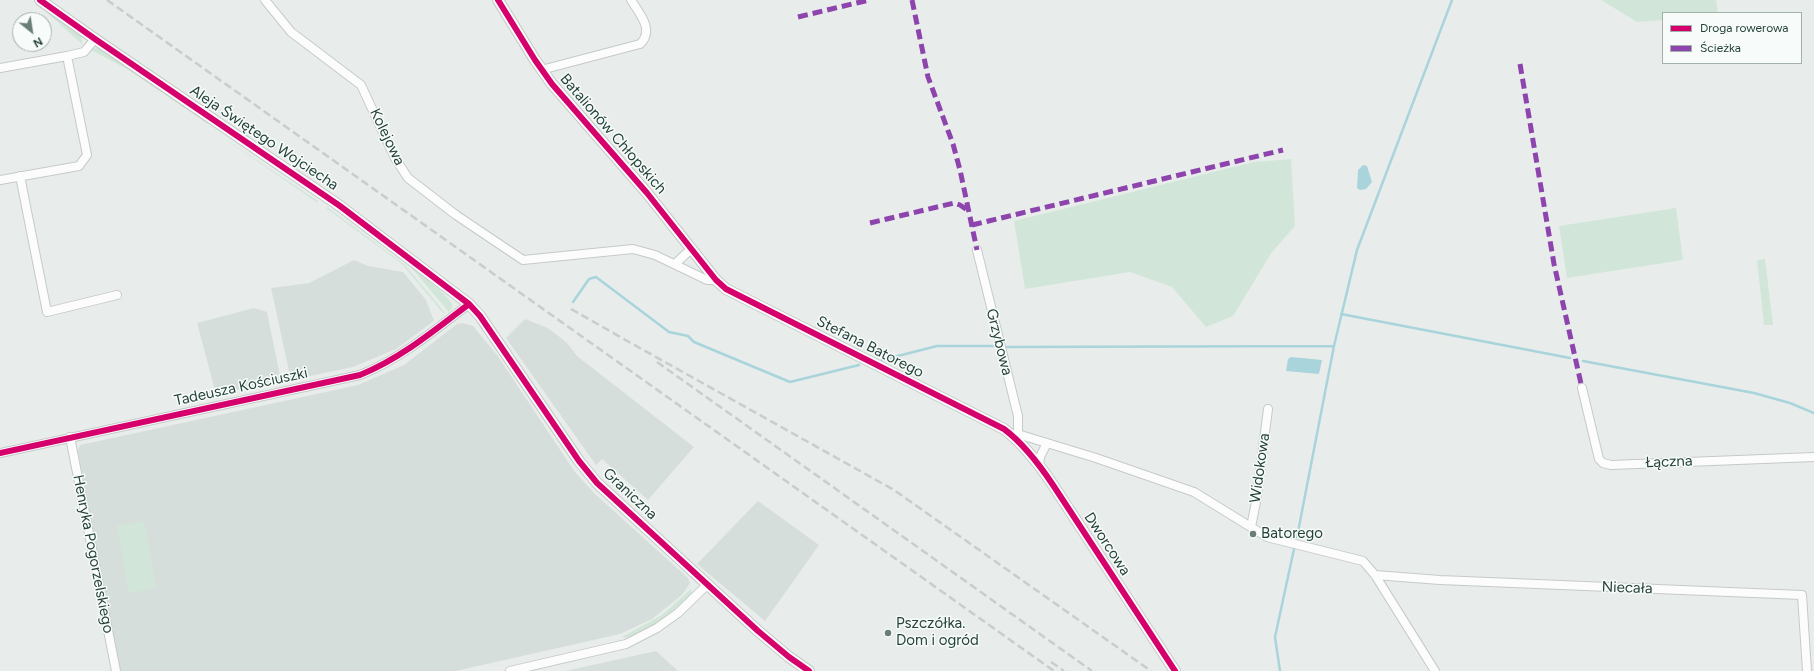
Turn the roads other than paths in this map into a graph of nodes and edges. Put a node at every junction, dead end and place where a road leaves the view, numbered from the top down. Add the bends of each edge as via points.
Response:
1 (40, 0) edge
2 (265, 0) edge
3 (498, 0) edge
4 (630, 0) edge
5 (95, 39) junction
6 (67, 56) junction
7 (0, 68) edge
8 (541, 70) junction
9 (20, 176) junction
10 (0, 180) edge
11 (691, 249) junction
12 (977, 250) dead end
13 (523, 260) joint
14 (675, 264) junction
15 (716, 280) junction
16 (117, 295) dead end
17 (469, 304) junction
18 (1582, 388) dead end
19 (1268, 409) dead end
20 (1016, 435) junction
21 (70, 437) junction
22 (1047, 443) junction
23 (0, 453) edge
24 (1814, 457) edge
25 (1039, 465) junction
26 (1251, 527) junction
27 (1375, 575) junction
28 (708, 584) junction
29 (116, 671) edge
30 (510, 671) edge
31 (809, 671) edge
32 (1175, 671) edge
33 (1435, 671) edge
34 (1808, 671) edge

1 - 5 street, Aleja Świętego Wojciecha
2 - 13 street, Kolejowa via 291,32 361,85 395,158 408,178 456,216
3 - 8 street, Batalionów Chłopskich
4 - 8 street via 644,21 647,31 645,39 640,44
5 - 6 street via 84,52
5 - 17 street, Aleja Świętego Wojciecha via 340,206
6 - 7 street
6 - 9 street via 87,155 79,166
8 - 11 street, Batalionów Chłopskich via 647,193
9 - 10 street
9 - 16 street via 47,312
11 - 14 street
11 - 15 street, Batalionów Chłopskich
12 - 20 street, Grzybowa via 1018,416
13 - 14 street, Stefana Batorego via 633,249
14 - 15 street, Stefana Batorego via 707,280
15 - 20 street, Stefana Batorego via 726,289
17 - 21 street, Tadeusza Kościuszki via 403,352 360,375
17 - 28 street, Graniczna via 597,483
18 - 24 street, Łączna via 1599,459 1603,463 1611,465
19 - 26 street, Widokowa
20 - 22 street, Stefana Batorego
20 - 25 street, Dworcowa
21 - 23 street, Tadeusza Kościuszki
21 - 29 street, Henryka Pogorzelskiego
22 - 25 street
22 - 26 street, Stefana Batorego via 1194,492
25 - 32 street, Dworcowa
26 - 27 street, Stefana Batorego via 1267,537 1363,561
27 - 33 street, Stefana Batorego
27 - 34 street, Niecała via 1802,595
28 - 30 street via 657,628 626,644
28 - 31 street, Graniczna via 789,657

